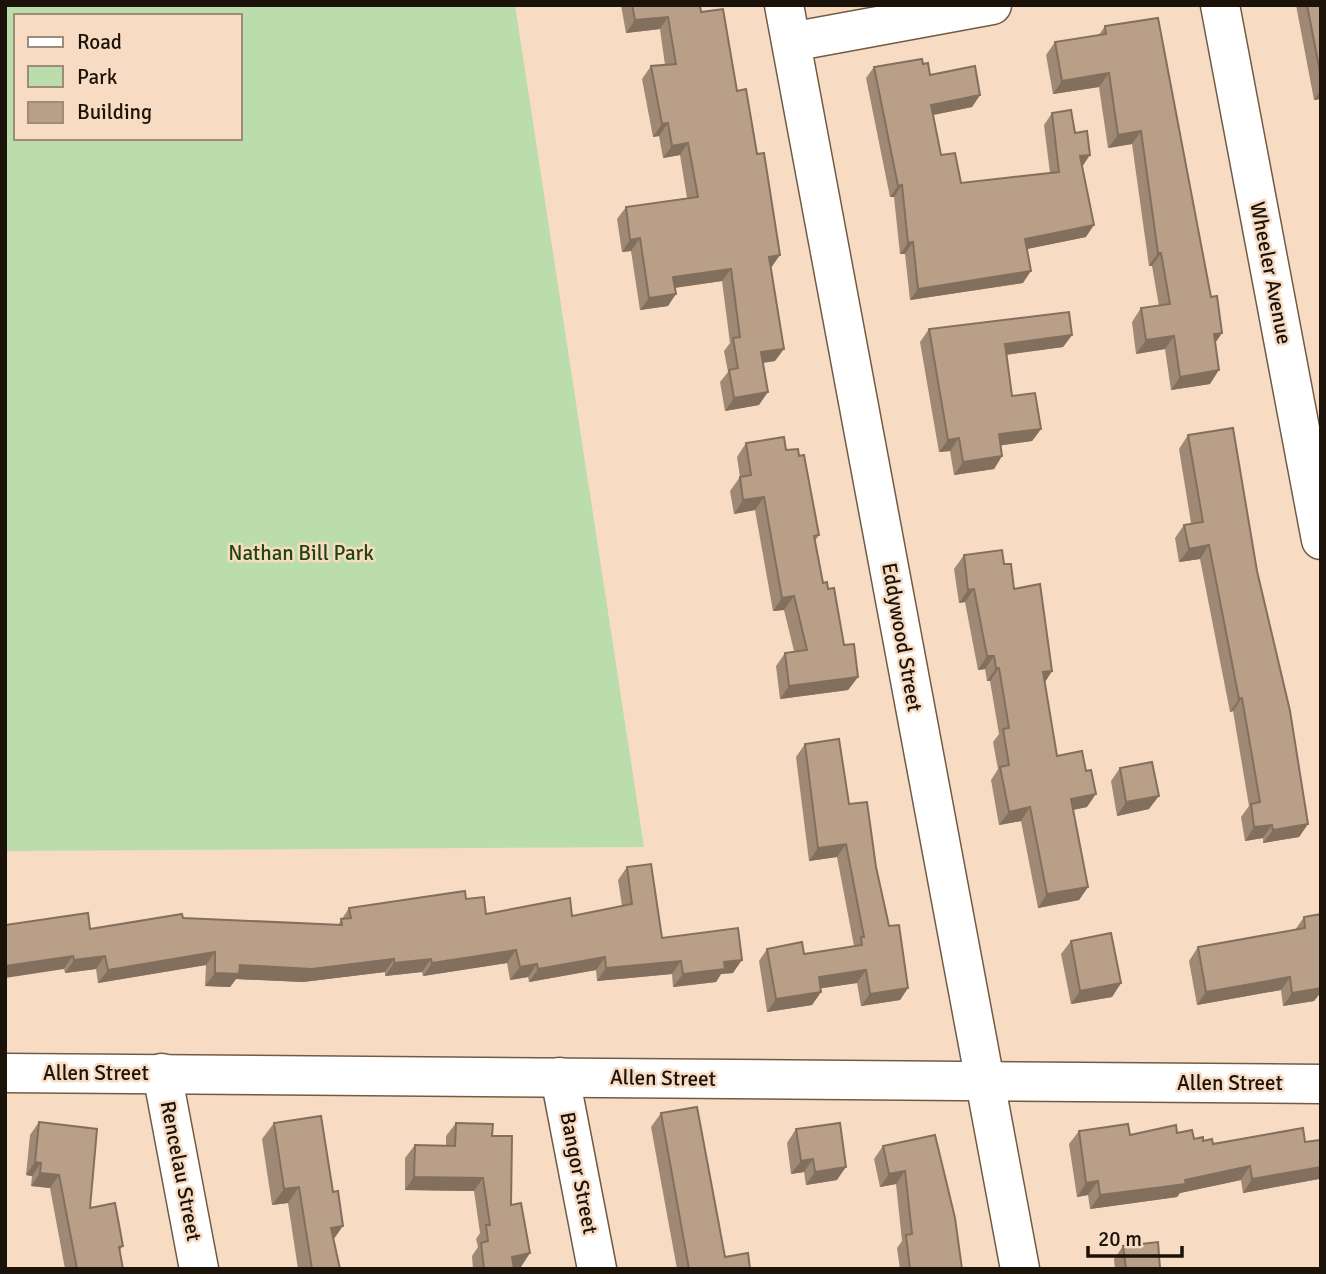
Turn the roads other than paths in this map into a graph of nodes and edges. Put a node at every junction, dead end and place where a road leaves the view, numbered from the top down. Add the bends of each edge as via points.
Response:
1 (784, 5) edge
2 (992, 5) edge
3 (1220, 5) edge
4 (791, 43) junction
5 (1321, 540) edge
6 (5, 1073) edge
7 (162, 1073) junction
8 (560, 1077) junction
9 (983, 1082) junction
10 (1321, 1084) edge
11 (200, 1269) edge
12 (597, 1269) edge
13 (1020, 1269) edge

1 - 4 street, Eddywood Street
2 - 4 street
3 - 5 street, Wheeler Avenue
4 - 9 street, Eddywood Street
6 - 7 street, Allen Street
7 - 8 street, Allen Street
7 - 11 street, Rencelau Street
8 - 9 street, Allen Street
8 - 12 street, Bangor Street
9 - 10 street, Allen Street
9 - 13 street, Eddywood Street

